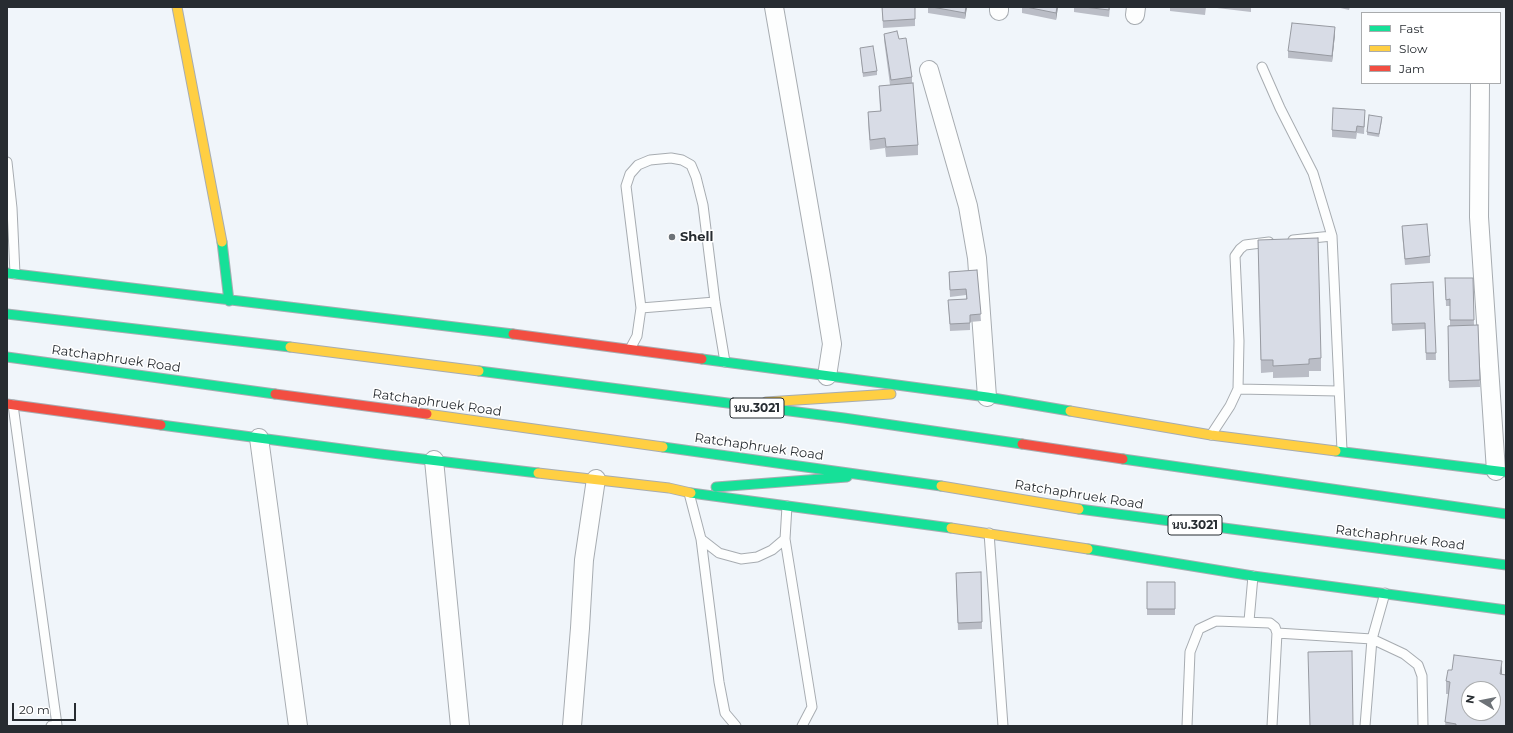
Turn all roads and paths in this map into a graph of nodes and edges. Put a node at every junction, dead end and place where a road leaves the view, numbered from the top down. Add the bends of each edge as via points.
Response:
1 (177, 7) edge
2 (774, 7) edge
3 (1262, 67) dead end
4 (929, 70) dead end
5 (1480, 84) edge
6 (7, 162) edge
7 (1332, 236) junction
8 (11, 274) edge
9 (229, 301) junction
10 (715, 302) junction
11 (641, 308) junction
12 (7, 314) edge
13 (629, 350) junction
14 (7, 357) edge
15 (725, 362) junction
16 (827, 376) junction
17 (1238, 389) junction
18 (1338, 390) junction
19 (938, 391) junction
20 (988, 396) junction
21 (10, 404) edge
22 (735, 405) junction
23 (1211, 435) junction
24 (259, 438) junction
25 (1342, 450) junction
26 (434, 460) junction
27 (1501, 471) edge
28 (884, 477) junction
29 (596, 479) junction
30 (669, 488) junction
31 (689, 493) junction
32 (787, 506) junction
33 (1506, 514) edge
34 (989, 533) junction
35 (701, 539) junction
36 (785, 539) junction
37 (1506, 565) edge
38 (1253, 576) junction
39 (1385, 593) junction
40 (1506, 610) edge
41 (1249, 621) junction
42 (1277, 633) junction
43 (1372, 639) junction
44 (50, 726) edge
45 (298, 726) edge
46 (460, 726) edge
47 (572, 726) edge
48 (736, 726) edge
49 (802, 726) edge
50 (1003, 726) edge
51 (1187, 726) edge
52 (1272, 726) edge
53 (1365, 726) edge
54 (1422, 726) edge

1 - 9 main road via 225,257
2 - 16 street via 832,344
3 - 7 lane via 1313,173
4 - 20 street via 968,206 977,258
5 - 27 street via 1479,217
6 - 8 lane via 12,208
7 - 17 lane via 1245,245 1240,249 1236,256
7 - 18 lane
8 - 9 main road
9 - 13 main road via 516,334
10 - 11 lane
10 - 11 lane via 703,205 696,177 691,165 671,158 650,160 638,165 630,174 626,186
10 - 15 lane
11 - 13 lane via 637,336
12 - 22 main road, นบ.3021 via 267,344
13 - 15 main road
14 - 28 main road, Ratchaphruek Road / นบ.3021
15 - 16 main road
16 - 19 main road
17 - 18 lane
17 - 23 lane
18 - 25 lane
19 - 20 main road
19 - 22 main road
20 - 23 main road
21 - 24 main road
21 - 44 lane via 57,725
22 - 33 main road, นบ.3021 via 844,418
23 - 25 main road
24 - 26 main road
24 - 45 street
25 - 27 main road
26 - 29 main road
26 - 46 street
28 - 30 main road via 835,477 730,486
28 - 37 main road, Ratchaphruek Road / นบ.3021 via 1112,514
29 - 30 main road
29 - 47 street via 584,560
30 - 31 main road
31 - 32 main road
31 - 35 lane
32 - 34 main road
32 - 36 lane
34 - 38 main road
34 - 50 lane
35 - 36 lane via 719,553 741,559 757,557 772,550
35 - 48 lane via 719,682 725,713
36 - 49 lane via 812,707
38 - 39 main road
38 - 41 lane
39 - 40 main road
39 - 43 lane
41 - 42 lane via 1270,623
41 - 51 lane via 1216,621 1199,629 1190,652
42 - 43 lane
42 - 52 lane
43 - 53 lane
43 - 54 lane via 1404,654 1418,665 1422,676

